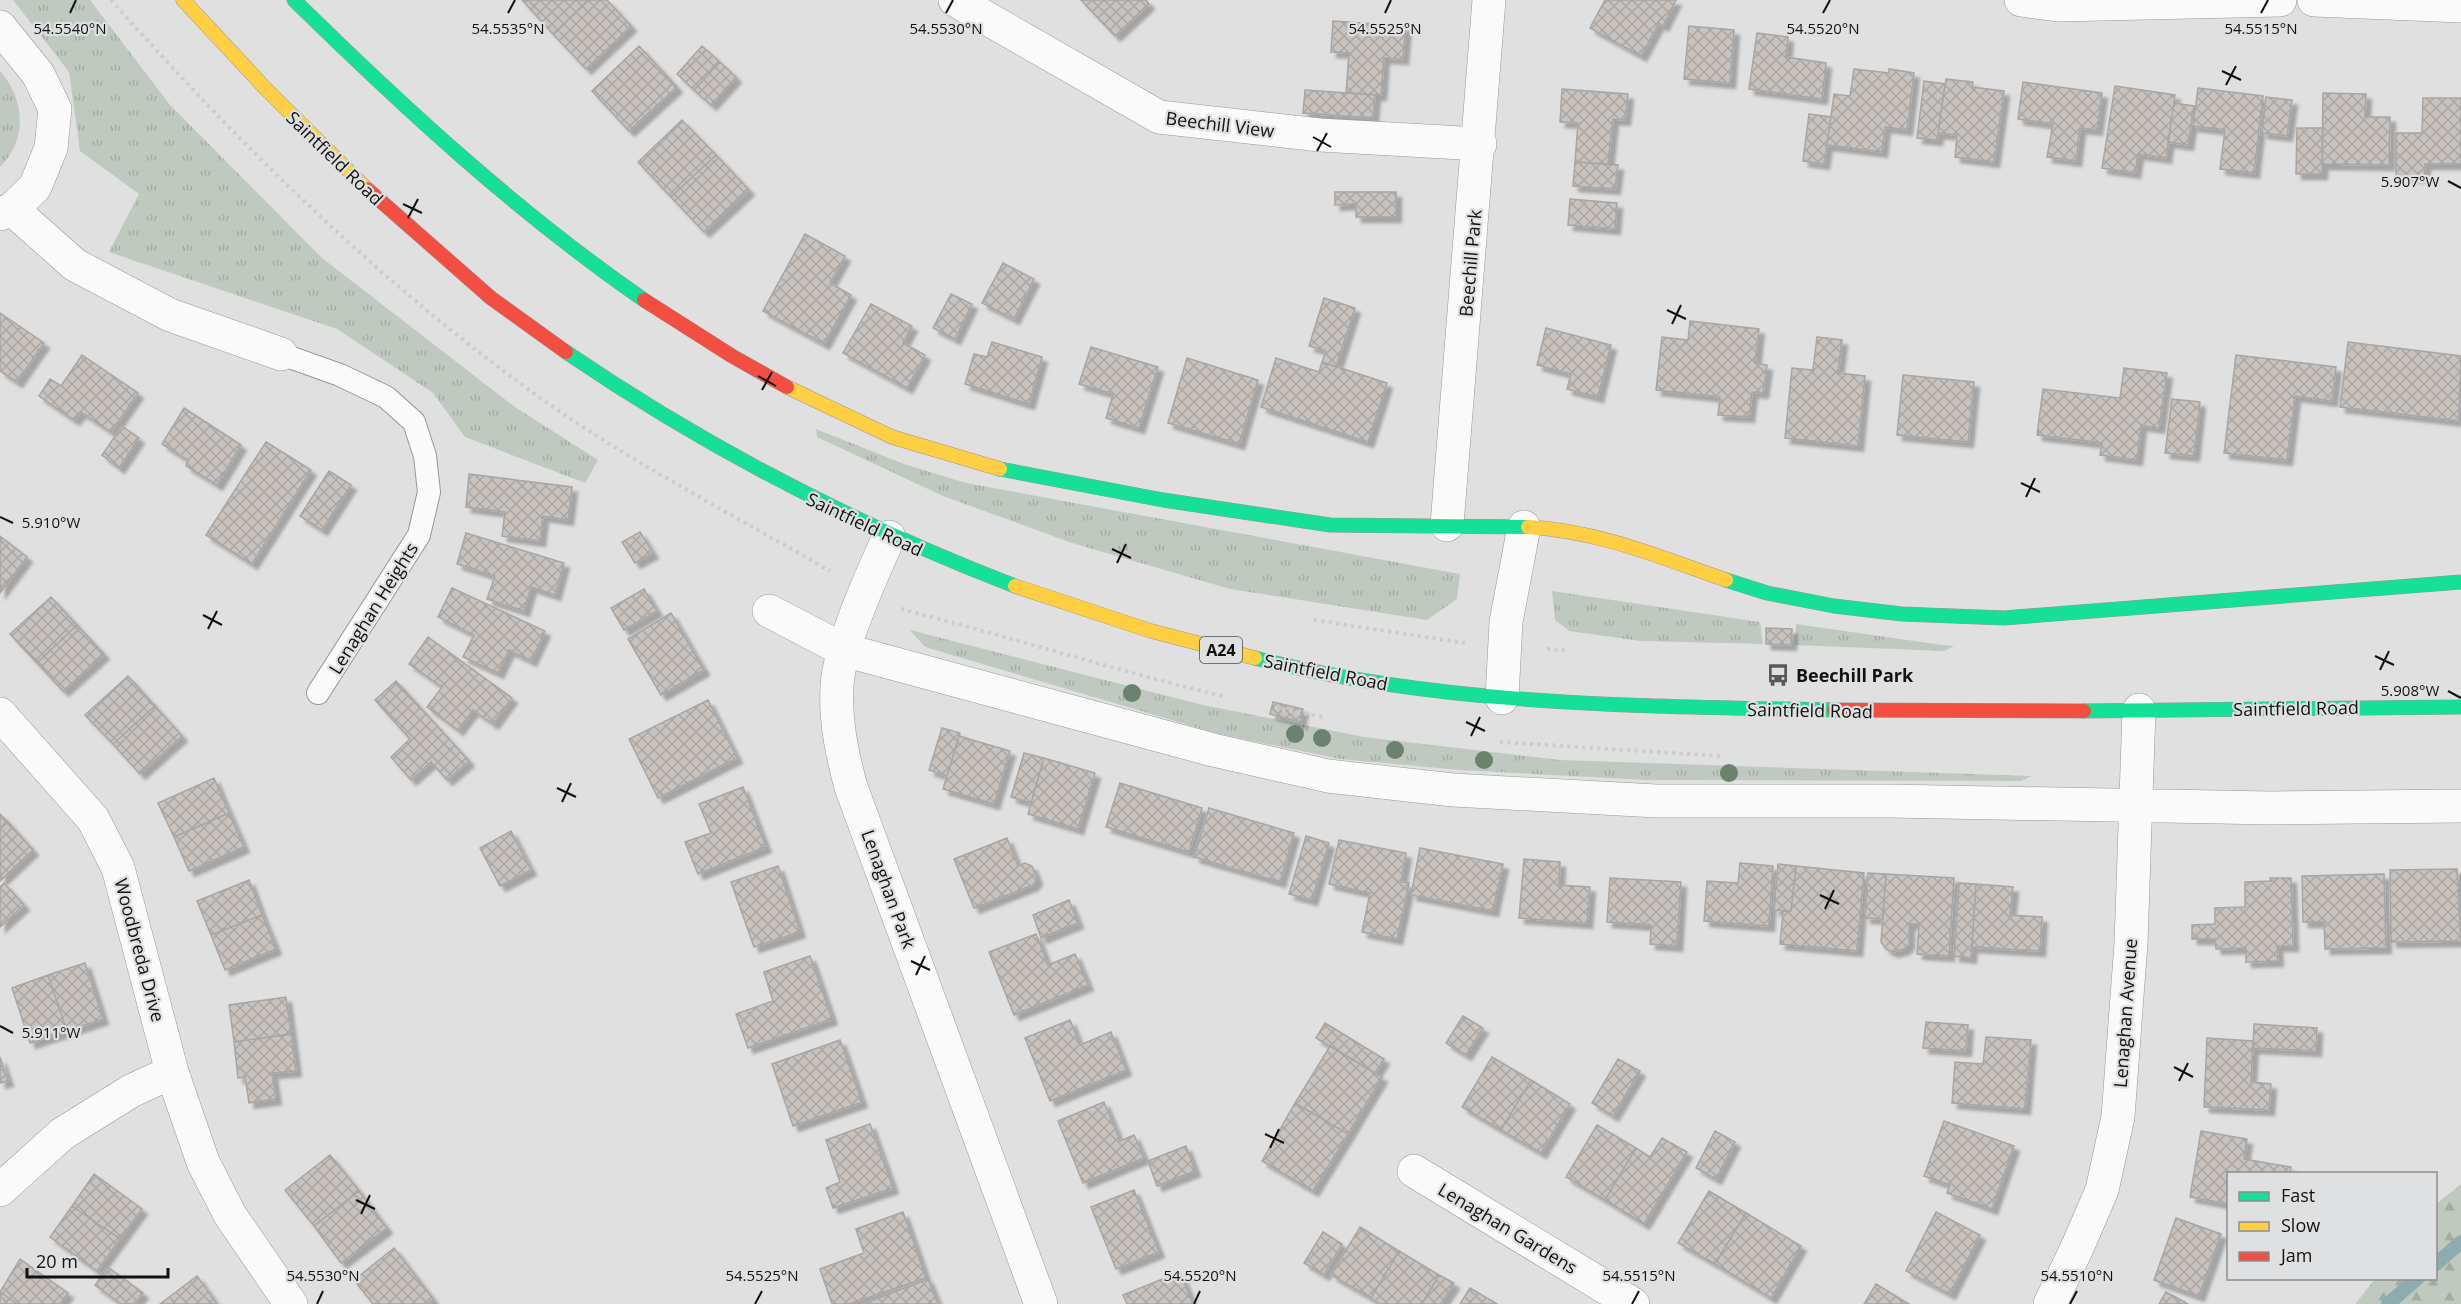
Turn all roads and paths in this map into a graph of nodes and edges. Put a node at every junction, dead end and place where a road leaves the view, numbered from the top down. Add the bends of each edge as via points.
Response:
1 (183, 0) edge
2 (294, 0) edge
3 (956, 0) edge
4 (1489, 0) edge
5 (2021, 0) edge
6 (2280, 0) edge
7 (2314, 0) edge
8 (2461, 6) edge
9 (0, 27) edge
10 (1479, 144) junction
11 (6, 212) edge
12 (281, 354) joint
13 (1448, 525) junction
14 (1524, 527) junction
15 (889, 537) junction
16 (2461, 582) edge
17 (769, 611) dead end
18 (1314, 620) dead end
19 (1506, 646) junction
20 (844, 650) junction
21 (1565, 650) dead end
22 (318, 693) dead end
23 (1502, 698) junction
24 (2461, 707) edge
25 (2139, 710) junction
26 (0, 714) edge
27 (2137, 805) junction
28 (2461, 806) edge
29 (172, 1072) junction
30 (1414, 1171) dead end
31 (0, 1190) edge
32 (291, 1304) edge
33 (1041, 1304) edge
34 (1633, 1304) edge
35 (2050, 1304) edge

1 - 15 main road, Saintfield Road / A24 via 245,70 357,182 514,316 677,425 792,490
2 - 13 main road via 390,96 481,177 585,258 688,330 783,386 890,436 966,461 1172,501 1344,526
3 - 10 street, Beechill View via 1159,117 1320,135
4 - 10 street, Beechill Park
5 - 6 street via 2058,5
7 - 8 street
9 - 11 street via 38,74 55,109 51,148 35,187
10 - 13 street, Beechill Park
11 - 12 street via 75,265 170,315
12 - 22 lane, Lenaghan Heights via 386,397 414,422 425,456 429,492 419,535
13 - 14 main road
14 - 16 main road via 1613,538 1736,583 1797,599 1868,611 1941,617 2004,618
14 - 19 street via 1506,622
15 - 20 street, Lenaghan Park
15 - 23 main road, Saintfield Road / A24 via 1025,592 1120,623 1252,658 1390,685
17 - 20 street
18 - 19 path via 1437,640
19 - 21 path
19 - 23 street
20 - 27 street via 1213,750 1328,776 1453,790 1656,801
20 - 33 street, Lenaghan Park via 836,711 840,748 851,787
23 - 25 main road, Saintfield Road / A24 via 1844,712
24 - 25 main road, Saintfield Road / A24
25 - 27 street, Lenaghan Avenue
26 - 29 street, Woodbreda Drive via 93,819 118,867
27 - 28 street
27 - 35 street, Lenaghan Avenue via 2118,1117 2102,1190
29 - 31 street via 131,1091 62,1134
29 - 32 street, Woodbreda Drive via 203,1162 230,1215
30 - 34 street, Lenaghan Gardens

